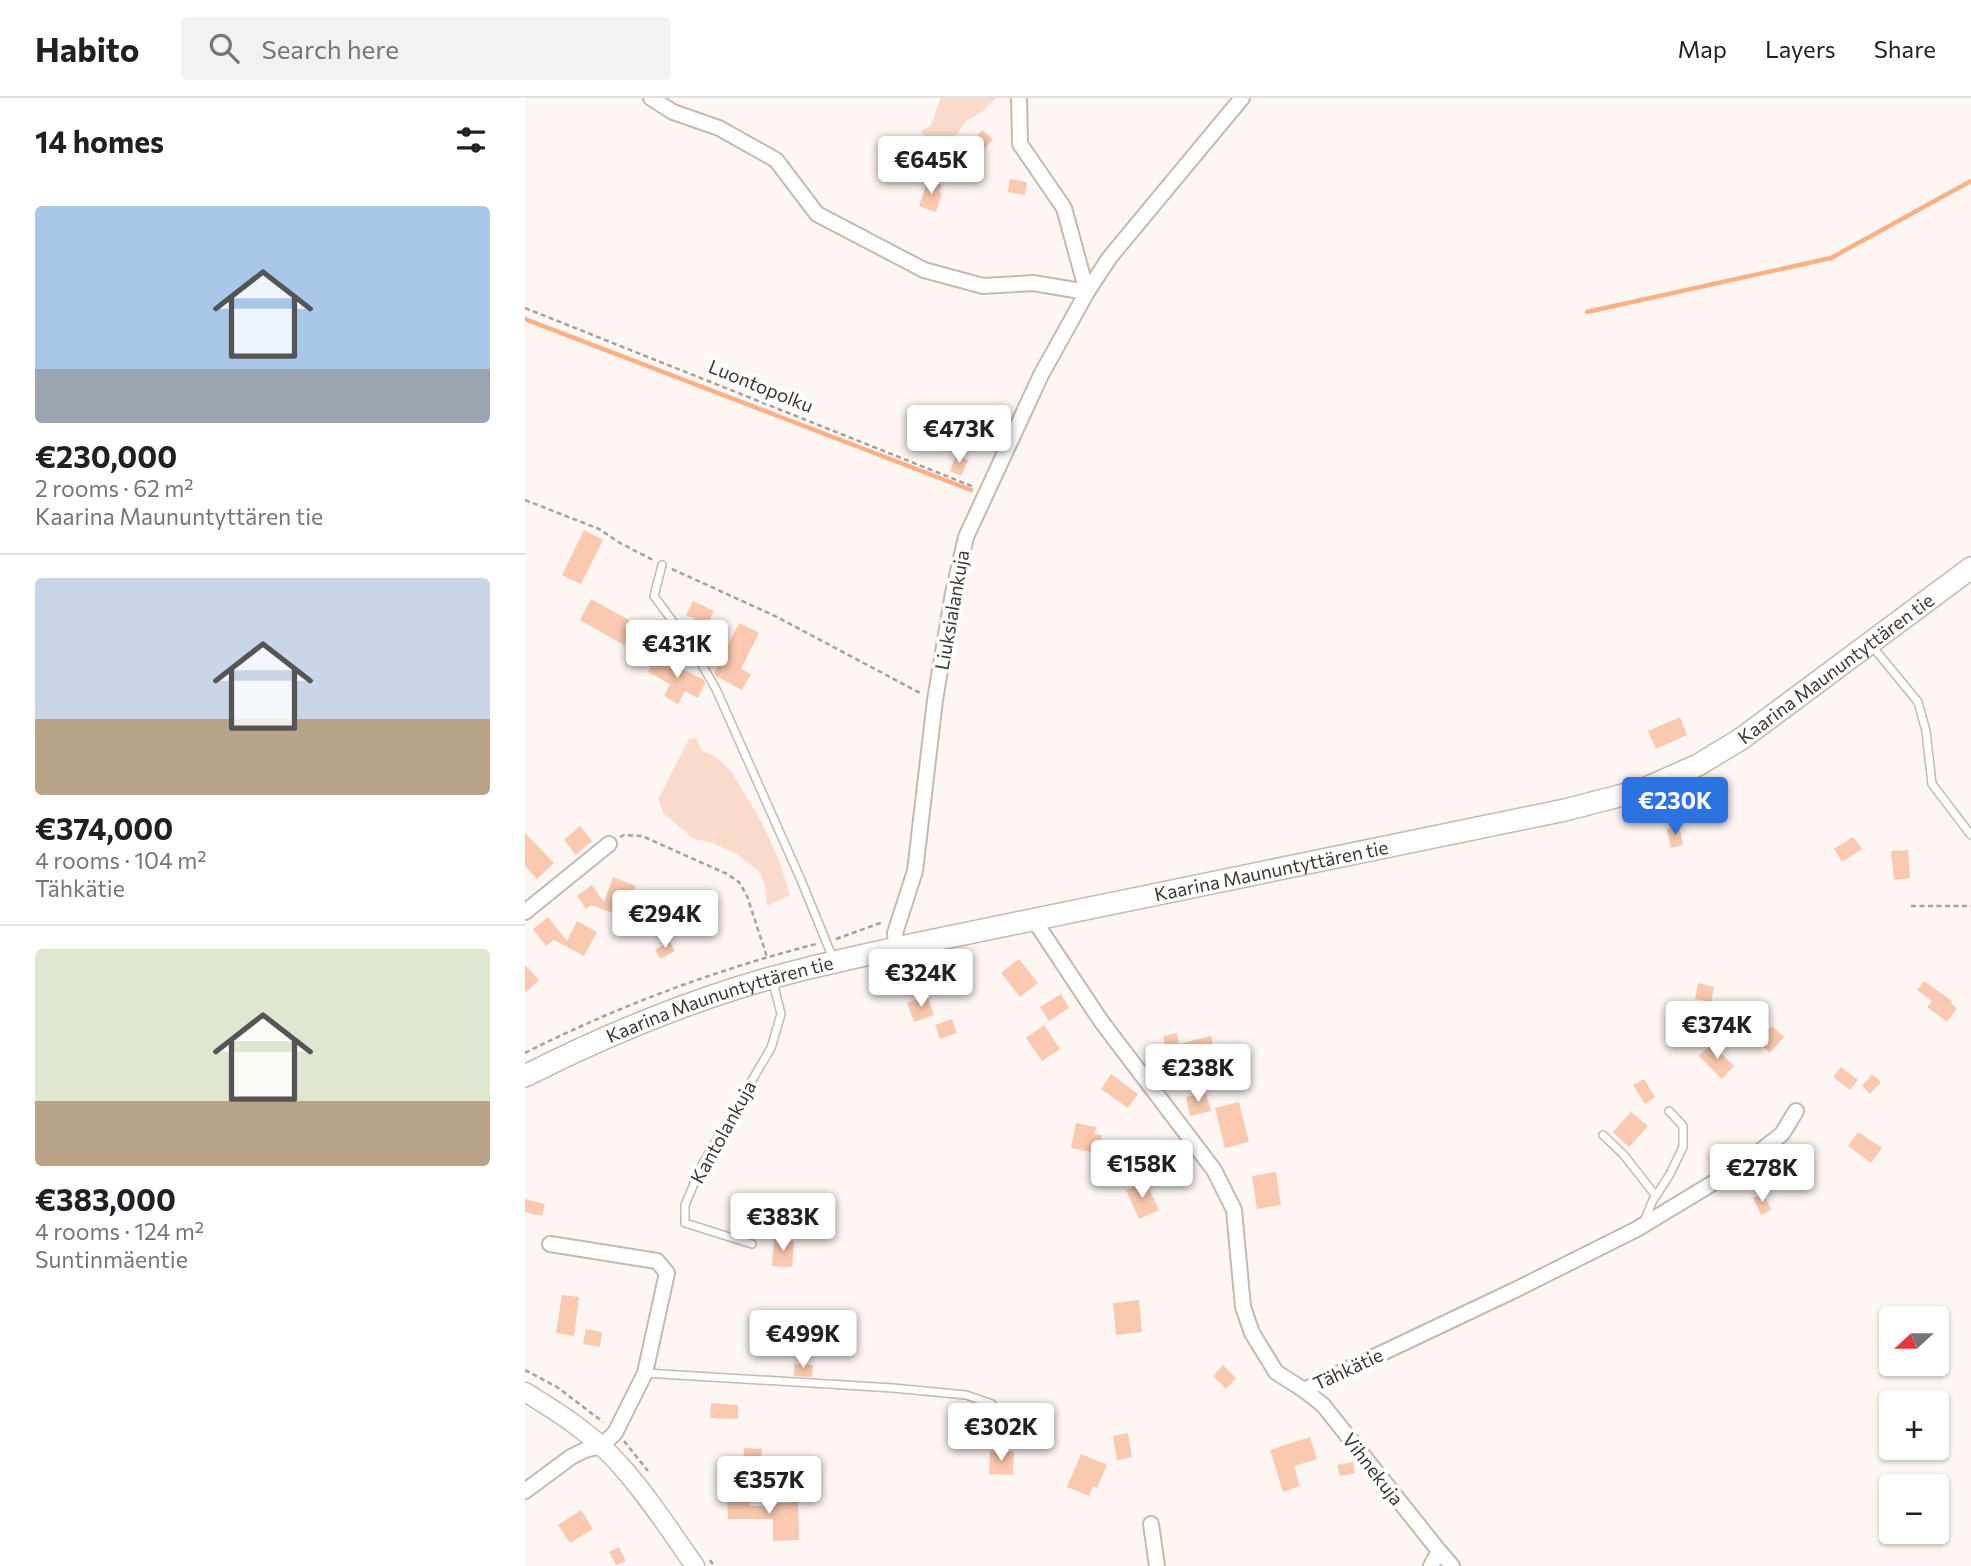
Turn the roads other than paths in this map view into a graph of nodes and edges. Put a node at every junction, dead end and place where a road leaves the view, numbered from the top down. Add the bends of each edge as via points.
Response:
1 (651, 98) edge
2 (1019, 98) edge
3 (1242, 98) edge
4 (1087, 292) junction
5 (662, 565) road end
6 (1971, 568) edge
7 (1870, 643) junction
8 (1971, 835) edge
9 (609, 844) road end
10 (527, 906) edge
11 (1034, 920) junction
12 (896, 948) junction
13 (834, 962) junction
14 (770, 967) junction
15 (525, 1076) edge
16 (1669, 1111) dead end
17 (1796, 1111) dead end
18 (1603, 1135) dead end
19 (1656, 1196) junction
20 (1642, 1226) junction
21 (550, 1244) dead end
22 (752, 1244) dead end
23 (645, 1373) junction
24 (1304, 1390) junction
25 (525, 1392) edge
26 (992, 1404) dead end
27 (601, 1446) junction
28 (525, 1491) edge
29 (1151, 1524) dead end
30 (1439, 1552) junction
31 (695, 1566) edge
32 (1157, 1566) edge
33 (1431, 1566) edge
34 (1452, 1566) edge

1 - 4 street via 776,160 817,214 925,270 983,286 1034,283
2 - 4 street via 1020,144 1064,208
3 - 4 street, Liuksialankuja via 1110,257
4 - 12 street, Liuksialankuja via 1041,376 966,537 935,700 915,872 895,933
5 - 13 lane via 653,596 716,689
6 - 7 main road, Kaarina Maununtyttären tie
7 - 8 lane via 1918,702 1932,784
7 - 11 main road, Kaarina Maununtyttären tie via 1741,738 1698,765 1642,790
9 - 10 street
11 - 12 main road, Kaarina Maununtyttären tie
11 - 24 street, Tähkätie via 1101,1021 1214,1170 1234,1210 1243,1307 1252,1333 1276,1372
12 - 13 main road, Kaarina Maununtyttären tie
13 - 14 main road, Kaarina Maununtyttären tie
14 - 15 main road, Kaarina Maununtyttären tie
14 - 22 lane, Kantolankuja via 781,1014 771,1048 702,1165 685,1205 685,1223
16 - 19 lane via 1683,1126 1683,1147
17 - 20 street, Tähkätie via 1782,1134 1741,1166
18 - 19 lane
19 - 20 lane
20 - 24 street, Tähkätie
21 - 23 street via 657,1261 667,1273
23 - 26 lane via 893,1388 966,1395
23 - 27 street via 615,1433
24 - 30 street, Vihnekuja via 1323,1405
25 - 27 street
27 - 28 street via 571,1457
27 - 31 street via 647,1497
29 - 32 street
30 - 33 street
30 - 34 street, Vihnekuja

